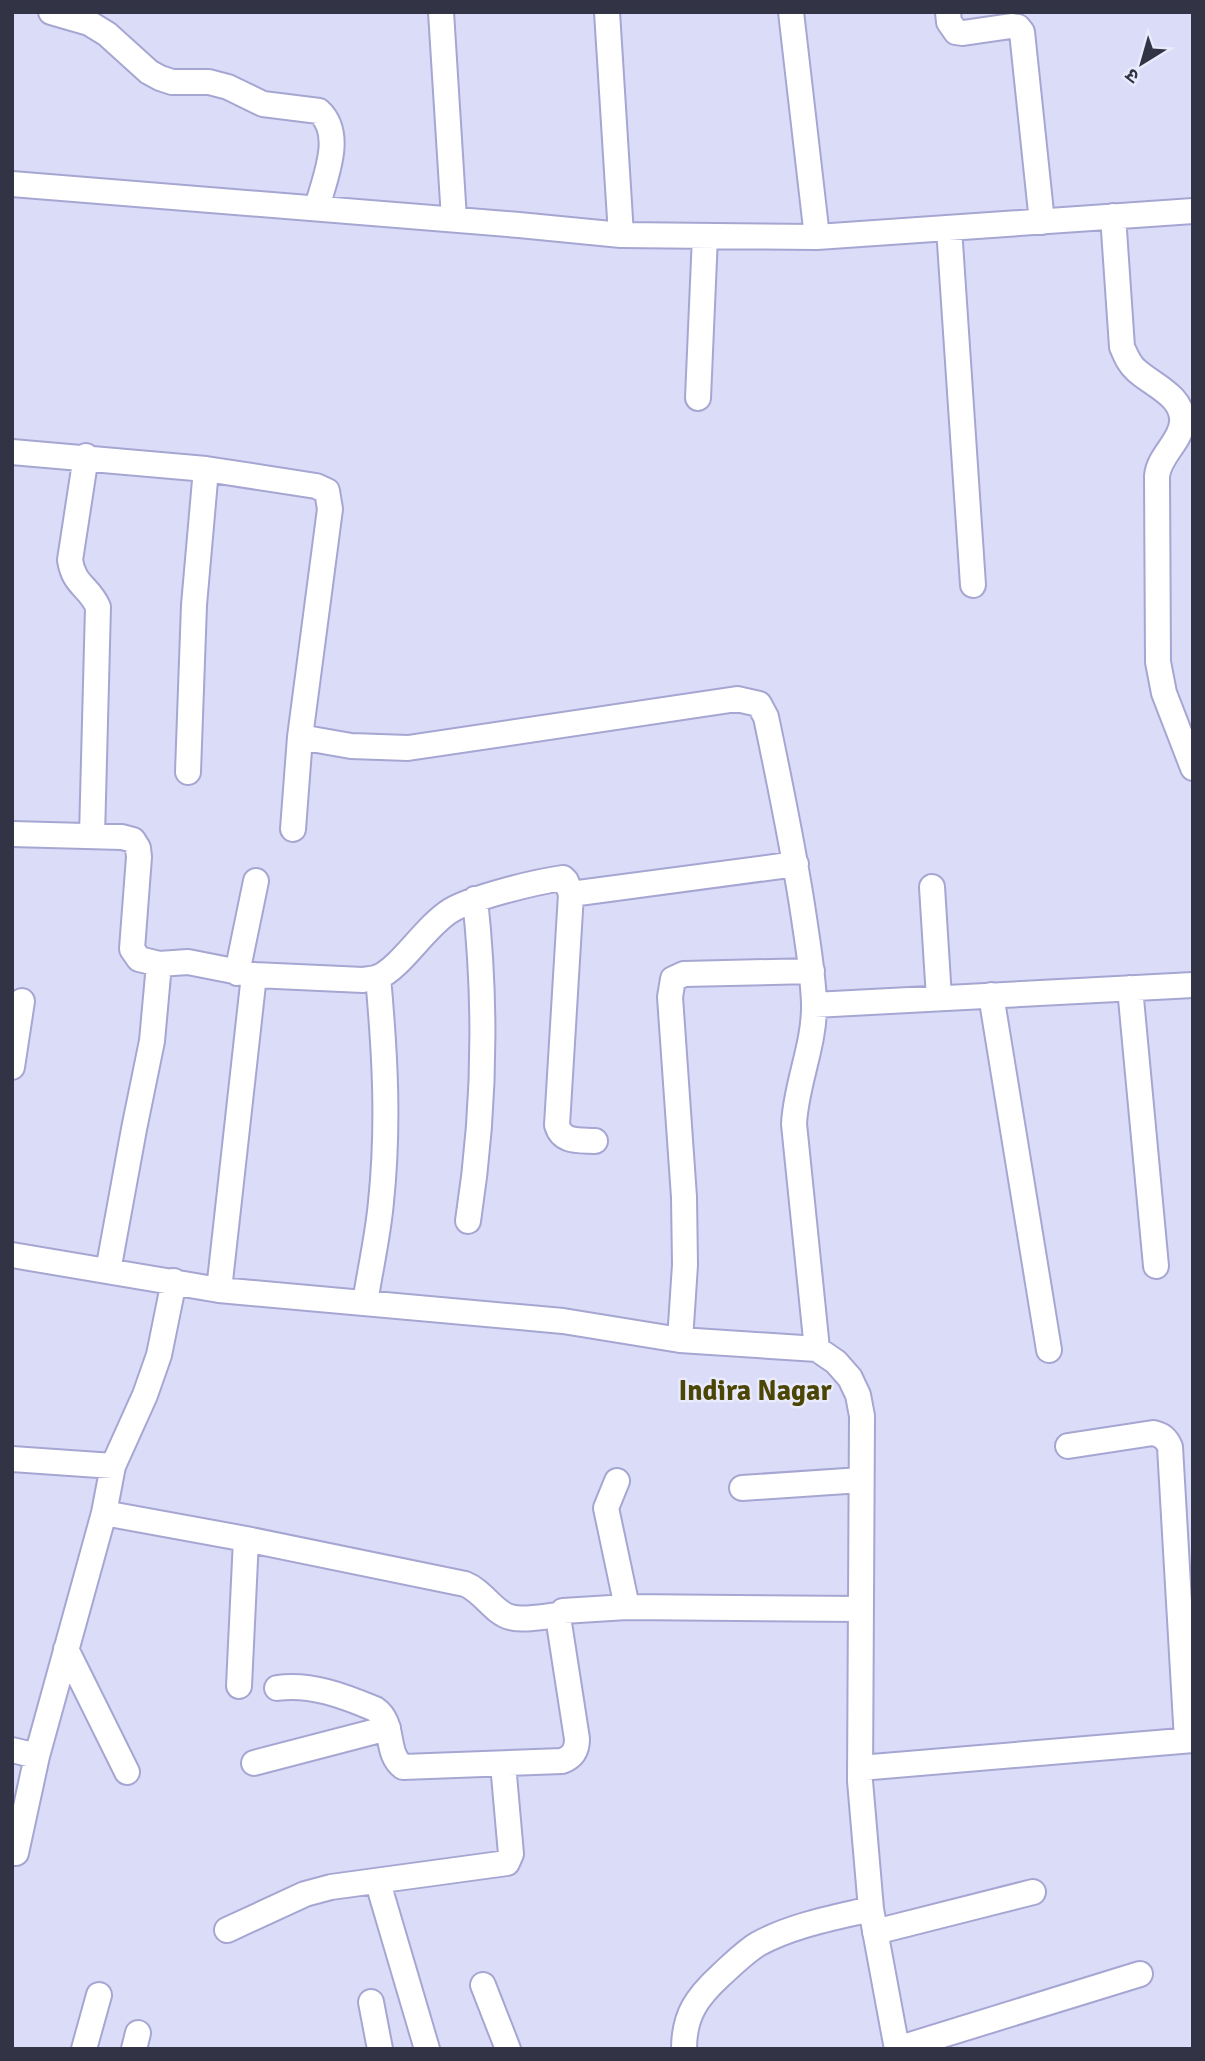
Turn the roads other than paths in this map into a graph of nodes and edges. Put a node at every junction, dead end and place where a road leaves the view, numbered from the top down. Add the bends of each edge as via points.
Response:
1 (51, 12) edge
2 (441, 12) edge
3 (607, 12) edge
4 (791, 12) edge
5 (948, 12) edge
6 (12, 184) edge
7 (317, 208) junction
8 (1193, 211) edge
9 (1113, 216) junction
10 (454, 219) junction
11 (1042, 222) junction
12 (949, 228) junction
13 (621, 236) junction
14 (705, 236) junction
15 (817, 237) junction
16 (698, 398) dead end
17 (12, 452) edge
18 (86, 456) junction
19 (206, 469) junction
20 (974, 585) dead end
21 (300, 737) junction
22 (1193, 768) edge
23 (188, 772) dead end
24 (293, 829) dead end
25 (12, 834) edge
26 (92, 836) junction
27 (796, 864) junction
28 (256, 881) dead end
29 (932, 887) dead end
30 (571, 894) junction
31 (475, 899) junction
32 (159, 964) junction
33 (812, 971) junction
34 (246, 974) junction
35 (378, 977) junction
36 (1193, 985) edge
37 (1130, 988) junction
38 (991, 995) junction
39 (939, 998) junction
40 (22, 1001) dead end
41 (814, 1005) junction
42 (12, 1067) edge
43 (595, 1141) dead end
44 (468, 1222) dead end
45 (12, 1255) edge
46 (1156, 1266) dead end
47 (108, 1271) junction
48 (174, 1281) junction
49 (219, 1290) junction
50 (365, 1303) junction
51 (680, 1340) junction
52 (817, 1349) junction
53 (1049, 1350) dead end
54 (1068, 1446) dead end
55 (12, 1459) edge
56 (114, 1466) junction
57 (862, 1480) junction
58 (617, 1481) dead end
59 (742, 1489) dead end
60 (104, 1513) junction
61 (246, 1539) junction
62 (627, 1606) junction
63 (860, 1609) junction
64 (560, 1615) junction
65 (66, 1649) junction
66 (239, 1686) dead end
67 (277, 1688) dead end
68 (387, 1728) junction
69 (1190, 1740) edge
70 (12, 1751) edge
71 (37, 1756) junction
72 (254, 1763) dead end
73 (503, 1764) junction
74 (860, 1768) junction
75 (127, 1772) dead end
76 (16, 1853) dead end
77 (1033, 1892) dead end
78 (381, 1893) dead end
79 (873, 1921) junction
80 (227, 1930) dead end
81 (1140, 1974) dead end
82 (483, 1985) dead end
83 (99, 1996) dead end
84 (371, 2001) dead end
85 (84, 2049) edge
86 (380, 2049) edge
87 (427, 2049) edge
88 (508, 2049) edge
89 (684, 2049) edge
90 (897, 2049) edge

1 - 7 street via 89,23 160,78 209,82 263,104 319,111 332,135
2 - 10 street
3 - 13 street
4 - 15 street
5 - 11 street via 956,32 1012,26 1022,32
6 - 7 street
7 - 10 street
8 - 9 street
9 - 11 street
9 - 22 street via 1122,347 1137,371 1173,398 1182,411 1180,433 1158,465 1157,630 1164,693
10 - 13 street
11 - 12 street
12 - 15 street
12 - 20 street
13 - 14 street
14 - 15 street
14 - 16 street
17 - 18 street
18 - 19 street
18 - 26 street via 70,560 72,573 98,607
19 - 21 street via 327,491 330,509
19 - 23 street via 194,605
21 - 24 street
21 - 27 street via 351,746 408,748 750,700 759,704 766,717
25 - 26 street
26 - 32 street via 122,837 133,840 138,848 132,949 139,960
27 - 30 street
27 - 33 street
28 - 34 street
29 - 39 street
30 - 31 street via 563,878
30 - 43 street via 558,1125 565,1138
31 - 35 street via 433,924
31 - 44 street via 484,1062
32 - 34 street via 188,962
32 - 47 street via 152,1041
33 - 41 street
33 - 51 street via 684,974 673,979 670,997 684,1197
34 - 35 street
34 - 49 street
35 - 50 street via 386,1070 385,1140 381,1204
36 - 37 street
37 - 38 street
37 - 46 street
38 - 39 street
38 - 53 street
39 - 41 street
40 - 42 street
41 - 52 street via 793,1124
45 - 47 street
47 - 48 street
48 - 49 street
48 - 56 street via 156,1365
49 - 50 street
50 - 51 street via 563,1321
51 - 52 street
52 - 57 street via 836,1362 858,1395
54 - 69 street via 1153,1433 1161,1435 1170,1447
55 - 56 street
56 - 60 street
57 - 59 street
57 - 63 street
58 - 62 street via 606,1508
60 - 61 street
60 - 65 street
61 - 64 street via 465,1584 510,1617
61 - 66 street
62 - 63 street
62 - 64 street via 569,1609
63 - 74 street
64 - 73 street via 577,1746 570,1759 562,1761
65 - 71 street
65 - 75 street
67 - 68 street via 303,1686 367,1706 382,1714
68 - 72 street
68 - 73 street via 392,1752 403,1767
69 - 74 street
70 - 71 street
71 - 76 street
73 - 80 street via 508,1863 331,1887
74 - 79 street
77 - 79 street
78 - 87 street
79 - 89 street via 802,1927 757,1945 697,2002 688,2017
79 - 90 street
81 - 90 street
82 - 88 street
83 - 85 street
84 - 86 street

